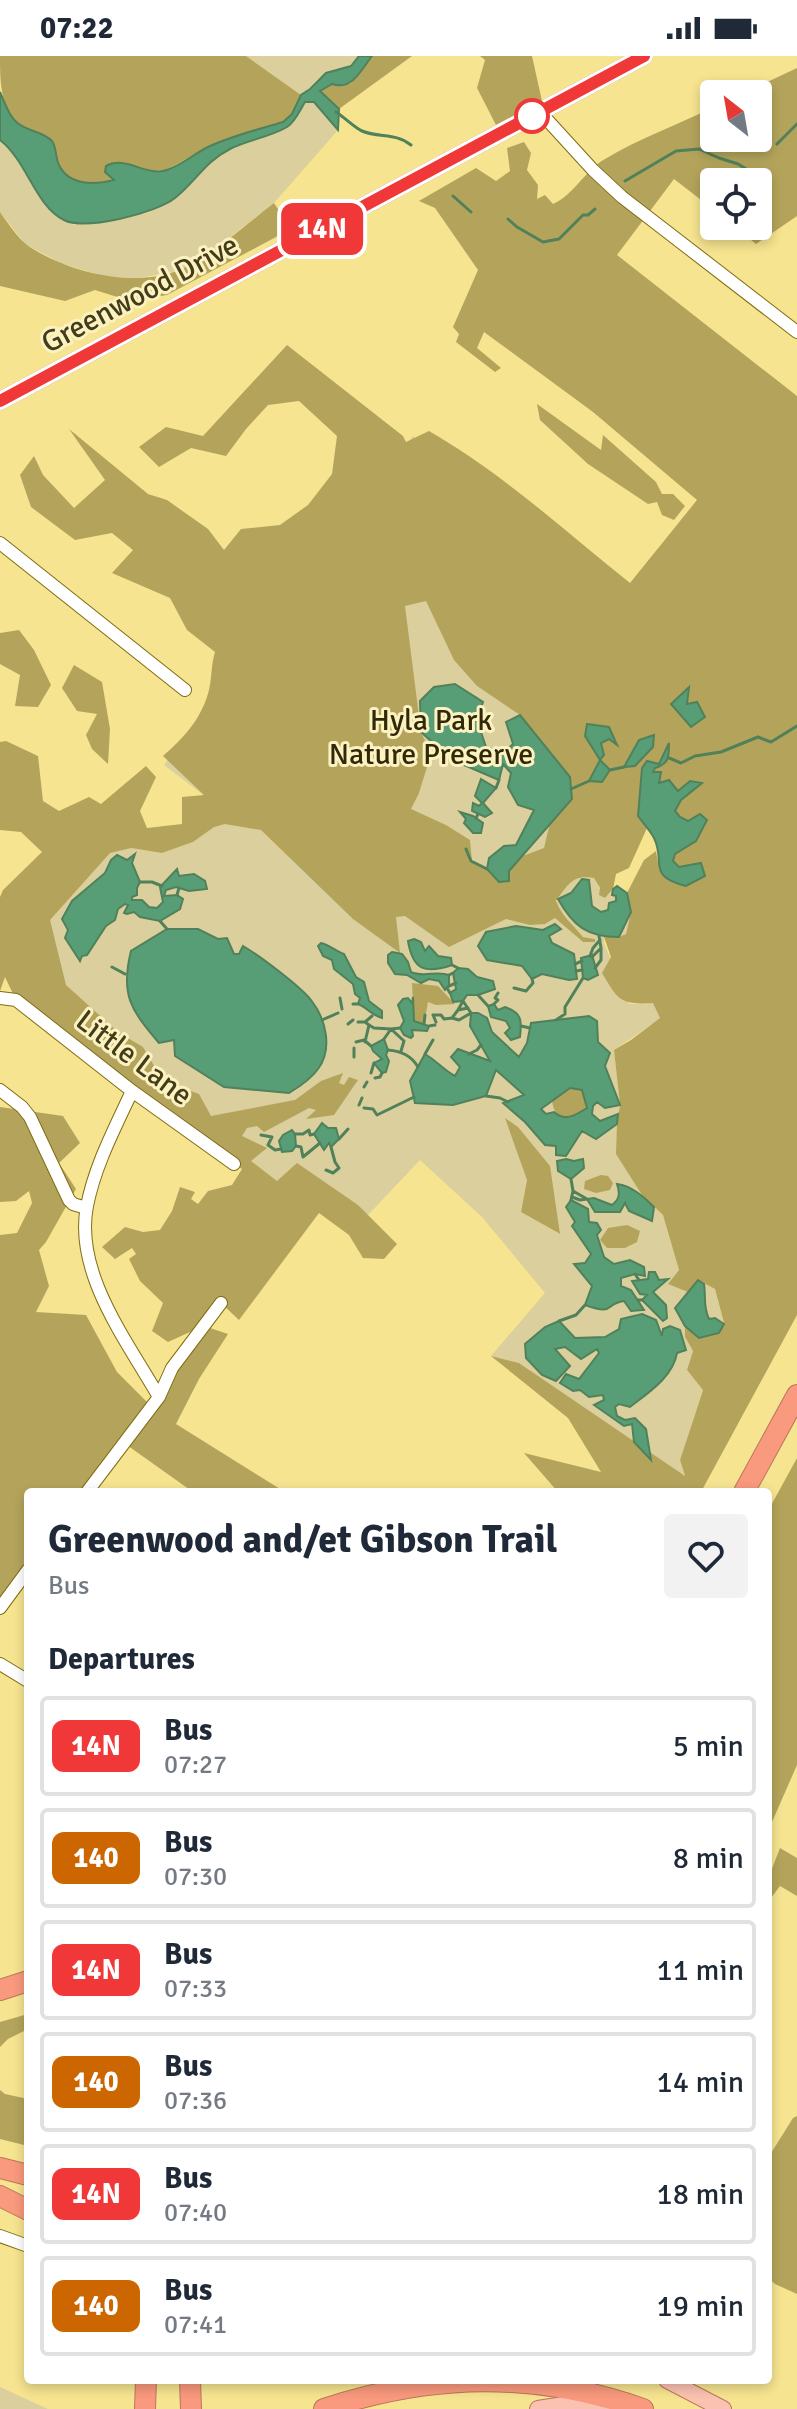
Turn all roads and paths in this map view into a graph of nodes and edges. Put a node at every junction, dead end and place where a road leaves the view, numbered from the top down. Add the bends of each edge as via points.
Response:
1 (644, 56) edge
2 (540, 112) junction
3 (797, 332) edge
4 (0, 401) edge
5 (0, 543) edge
6 (185, 690) dead end
7 (0, 998) edge
8 (0, 1090) edge
9 (132, 1091) junction
10 (234, 1164) dead end
11 (86, 1208) junction
12 (221, 1303) dead end
13 (797, 1395) edge
14 (159, 1397) junction
15 (90, 1488) edge
16 (746, 1488) edge
17 (24, 1575) edge
18 (0, 1608) edge
19 (0, 1664) edge
20 (24, 1679) edge
21 (24, 1982) edge
22 (0, 1990) edge
23 (0, 2168) edge
24 (24, 2174) edge
25 (0, 2195) edge
26 (24, 2198) edge
27 (24, 2208) edge
28 (0, 2236) edge
29 (24, 2245) edge
30 (146, 2384) edge
31 (442, 2384) edge
32 (542, 2384) edge
33 (675, 2384) edge
34 (145, 2409) edge
35 (324, 2409) edge
36 (538, 2409) edge
37 (602, 2409) edge
38 (643, 2409) edge
39 (723, 2409) edge

1 - 2 main road, Greenwood Drive
2 - 3 street via 622,197
2 - 4 main road, Greenwood Drive
5 - 6 street
7 - 9 street, Little Lane via 16,1000
8 - 11 street via 30,1117 69,1200
9 - 10 street, Little Lane
9 - 11 street
11 - 14 street via 92,1275
12 - 14 street via 172,1368
13 - 16 highway
14 - 15 street
17 - 18 street
19 - 20 street
21 - 22 highway
23 - 24 highway
25 - 26 highway
25 - 27 highway
28 - 29 street
30 - 34 highway
31 - 35 highway via 392,2390
32 - 38 highway
33 - 39 main road
36 - 37 main road

